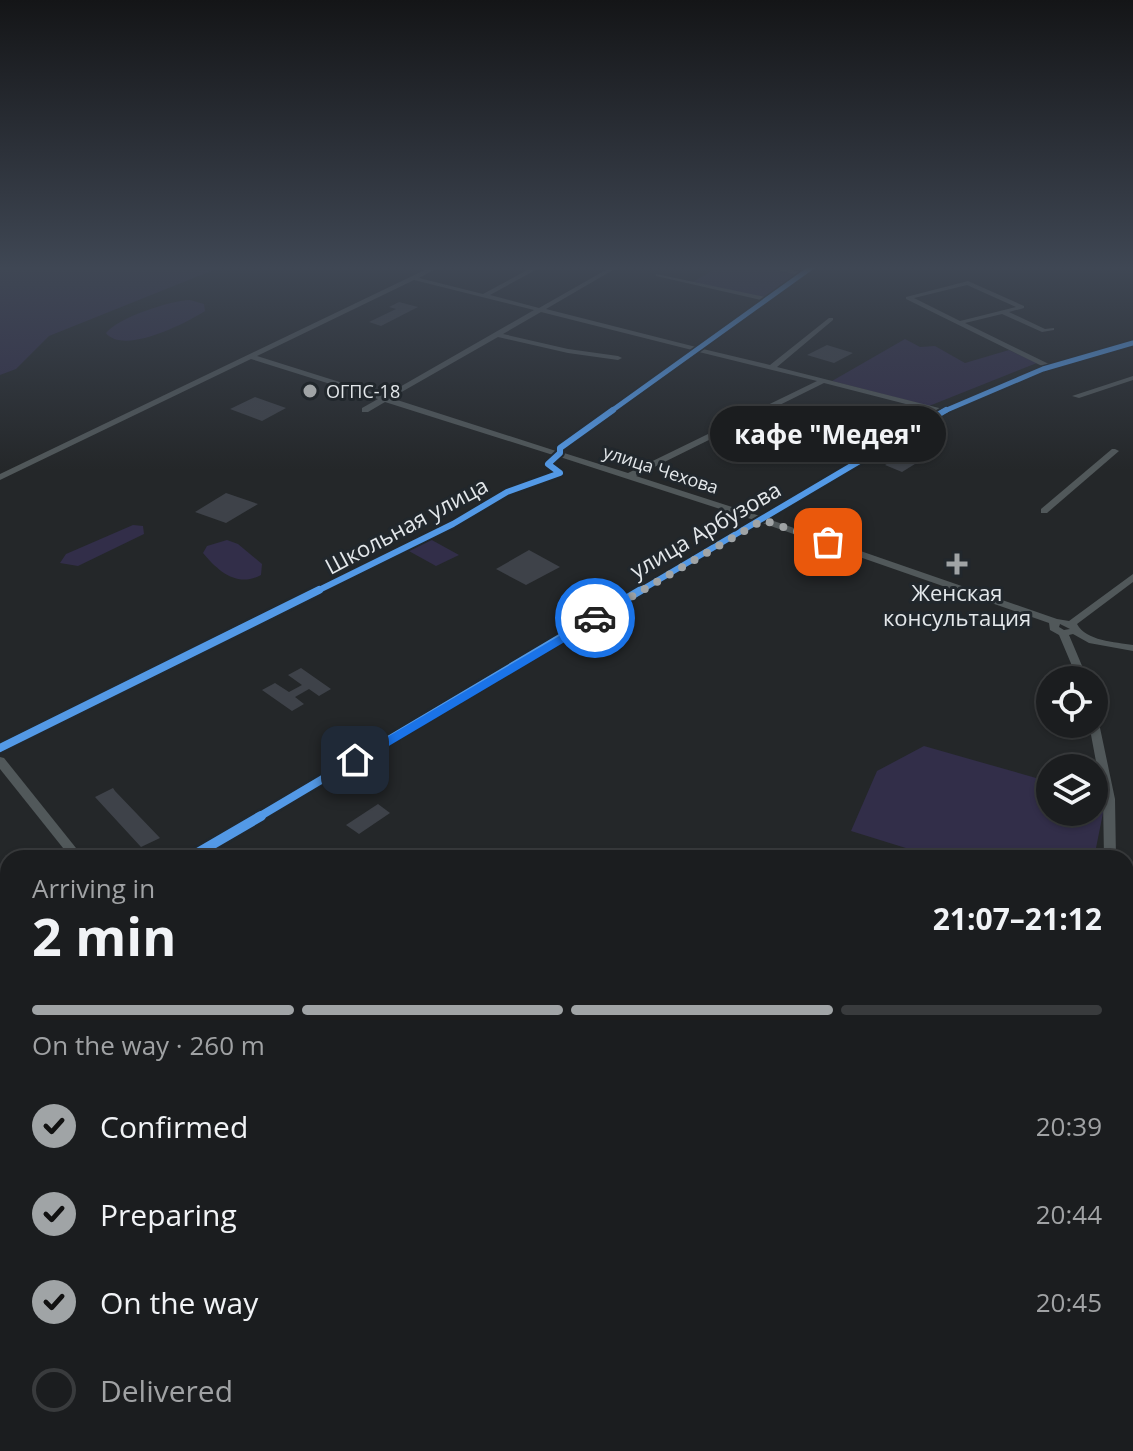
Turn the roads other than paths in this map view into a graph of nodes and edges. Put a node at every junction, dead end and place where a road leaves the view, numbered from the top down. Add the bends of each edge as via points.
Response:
1 (297, 335) edge
2 (498, 335) joint
3 (639, 335) edge
4 (720, 335) edge
5 (812, 335) edge
6 (982, 335) edge
7 (1133, 343) edge
8 (699, 350) junction
9 (252, 357) junction
10 (618, 358) dead end
11 (1050, 367) junction
12 (771, 368) junction
13 (1133, 378) edge
14 (823, 381) junction
15 (1076, 396) dead end
16 (387, 398) junction
17 (365, 410) dead end
18 (944, 411) junction
19 (1115, 451) dead end
20 (560, 453) junction
21 (629, 476) junction
22 (0, 477) edge
23 (1044, 511) dead end
24 (763, 520) junction
25 (1133, 577) edge
26 (1070, 629) junction
27 (1133, 648) edge
28 (1079, 666) edge
29 (1097, 738) edge
30 (0, 748) edge
31 (0, 761) edge
32 (72, 850) edge
33 (203, 850) edge
34 (1110, 850) edge

1 - 9 street
2 - 10 street
2 - 16 street
3 - 8 street
4 - 8 street, Школьная улица
5 - 12 street
6 - 11 street
7 - 11 street, улица Арбузова
8 - 12 street
8 - 20 street, Школьная улица via 560,448
9 - 16 street, улица Чехова
9 - 22 street
11 - 18 street, улица Арбузова
12 - 14 street
13 - 15 street
14 - 18 street
14 - 21 street
16 - 17 street
16 - 20 street, улица Чехова
18 - 24 street, улица Арбузова
19 - 23 street
20 - 21 street, улица Чехова
20 - 30 street, Школьная улица via 548,464 560,473 507,492 489,506
21 - 24 street, улица Чехова
24 - 26 street, улица Чехова via 1057,622 1054,628
24 - 33 street, улица Арбузова
25 - 26 street
26 - 27 street via 1093,641
26 - 28 street
29 - 34 street via 1109,799
31 - 32 street

